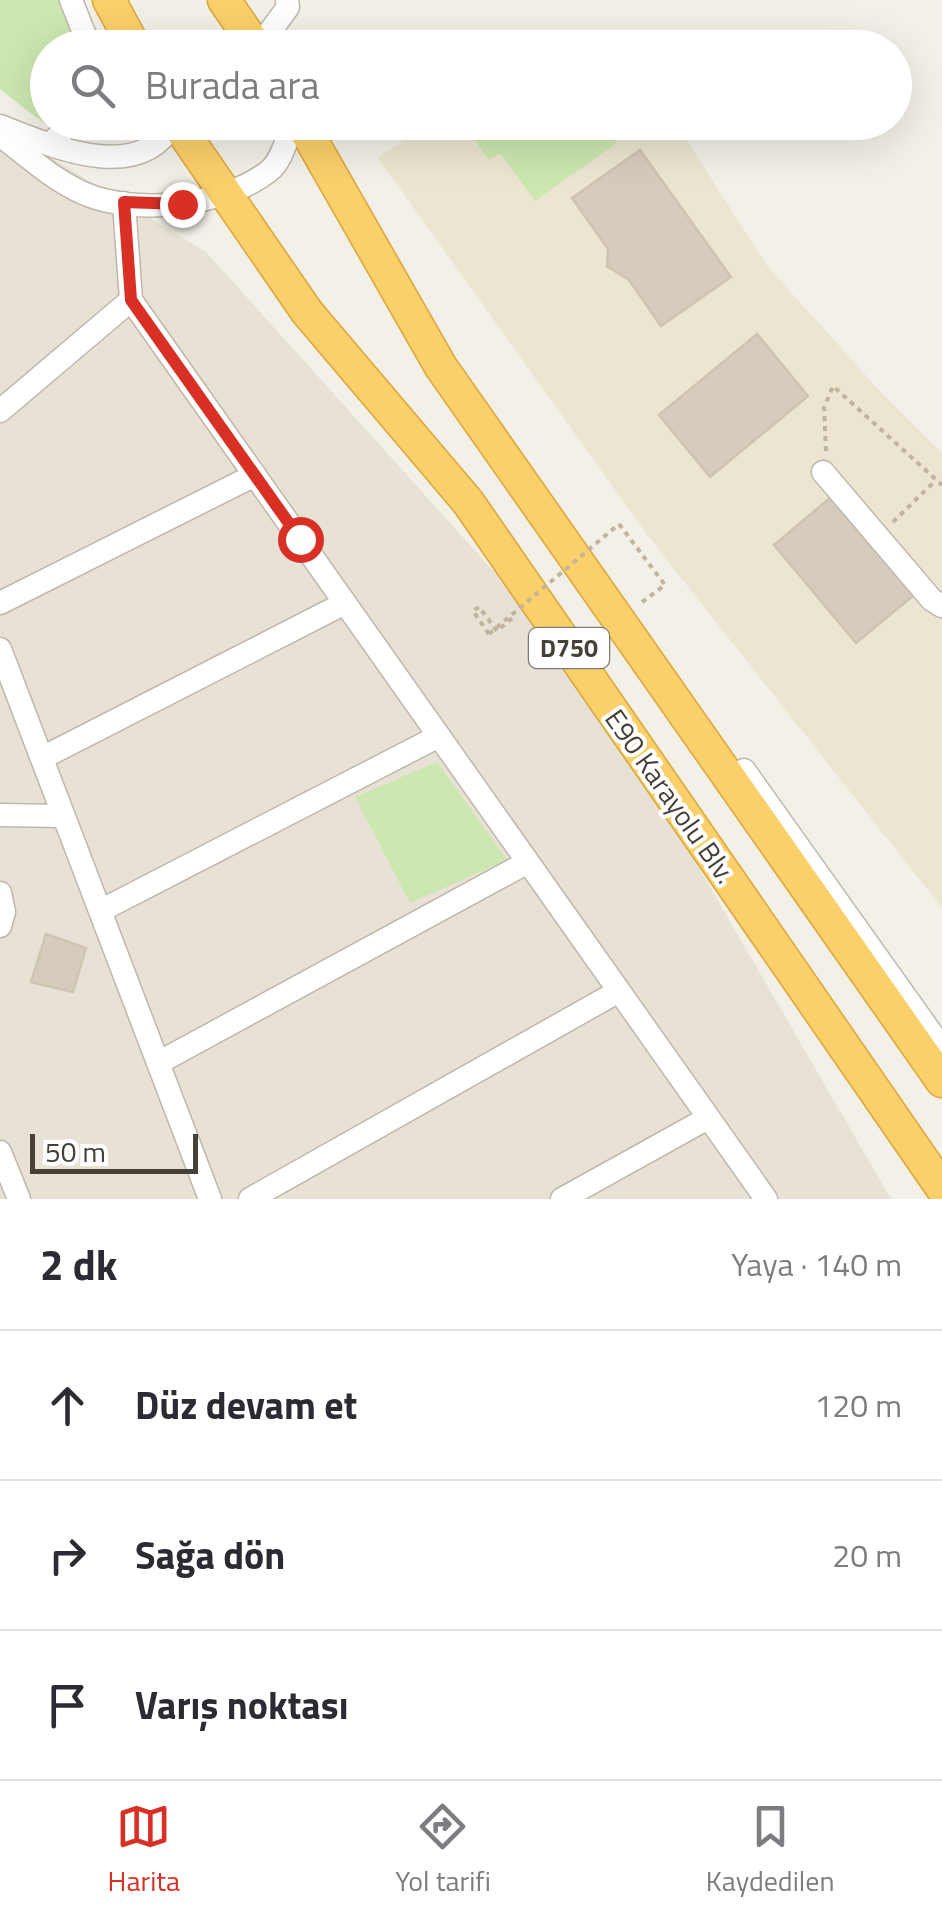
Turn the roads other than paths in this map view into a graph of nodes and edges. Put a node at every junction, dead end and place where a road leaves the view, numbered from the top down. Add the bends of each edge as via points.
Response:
1 (71, 0) edge
2 (109, 0) edge
3 (224, 0) edge
4 (288, 0) edge
5 (83, 30) edge
6 (125, 30) edge
7 (245, 30) edge
8 (271, 30) edge
9 (0, 126) edge
10 (0, 135) edge
11 (30, 137) edge
12 (37, 140) edge
13 (55, 140) edge
14 (164, 140) edge
15 (188, 140) edge
16 (286, 140) edge
17 (311, 140) edge
18 (50, 145) junction
19 (226, 194) junction
20 (124, 202) junction
21 (131, 300) junction
22 (5, 402) edge
23 (823, 472) road end
24 (255, 476) junction
25 (344, 602) junction
26 (0, 603) edge
27 (942, 606) edge
28 (0, 649) edge
29 (642, 654) junction
30 (5, 675) edge
31 (439, 736) junction
32 (42, 758) junction
33 (0, 814) edge
34 (64, 816) junction
35 (528, 862) junction
36 (0, 893) edge
37 (100, 911) junction
38 (0, 926) edge
39 (619, 991) junction
40 (942, 1048) edge
41 (158, 1062) junction
42 (942, 1081) edge
43 (708, 1118) junction
44 (0, 1152) edge
45 (942, 1188) edge
46 (19, 1199) edge
47 (210, 1199) edge
48 (250, 1199) edge
49 (562, 1199) edge
50 (766, 1199) edge

1 - 5 street
2 - 6 highway
3 - 7 highway
4 - 8 street
9 - 11 street
10 - 20 street via 84,194
12 - 18 street
13 - 18 street
14 - 18 street via 111,158
15 - 19 highway, E90 Karayolu Blv. / D750
16 - 19 street via 272,169
17 - 29 highway, E90 Karayolu Blv. / D750 via 441,367
19 - 20 street via 182,204
19 - 45 highway, E90 Karayolu Blv. / D750 via 307,312 468,502
20 - 21 street
21 - 22 street
21 - 24 street
23 - 27 street
24 - 25 street
24 - 26 street
25 - 31 street
25 - 32 street
28 - 30 street
29 - 40 street via 698,707
29 - 42 highway, E90 Karayolu Blv. / D750
30 - 32 street
31 - 35 street
31 - 37 street
32 - 34 street
33 - 34 street
34 - 37 street
35 - 39 street
35 - 41 street
36 - 38 street
37 - 41 street
39 - 43 street
39 - 48 street
41 - 47 street
43 - 49 street
43 - 50 street
44 - 46 street

